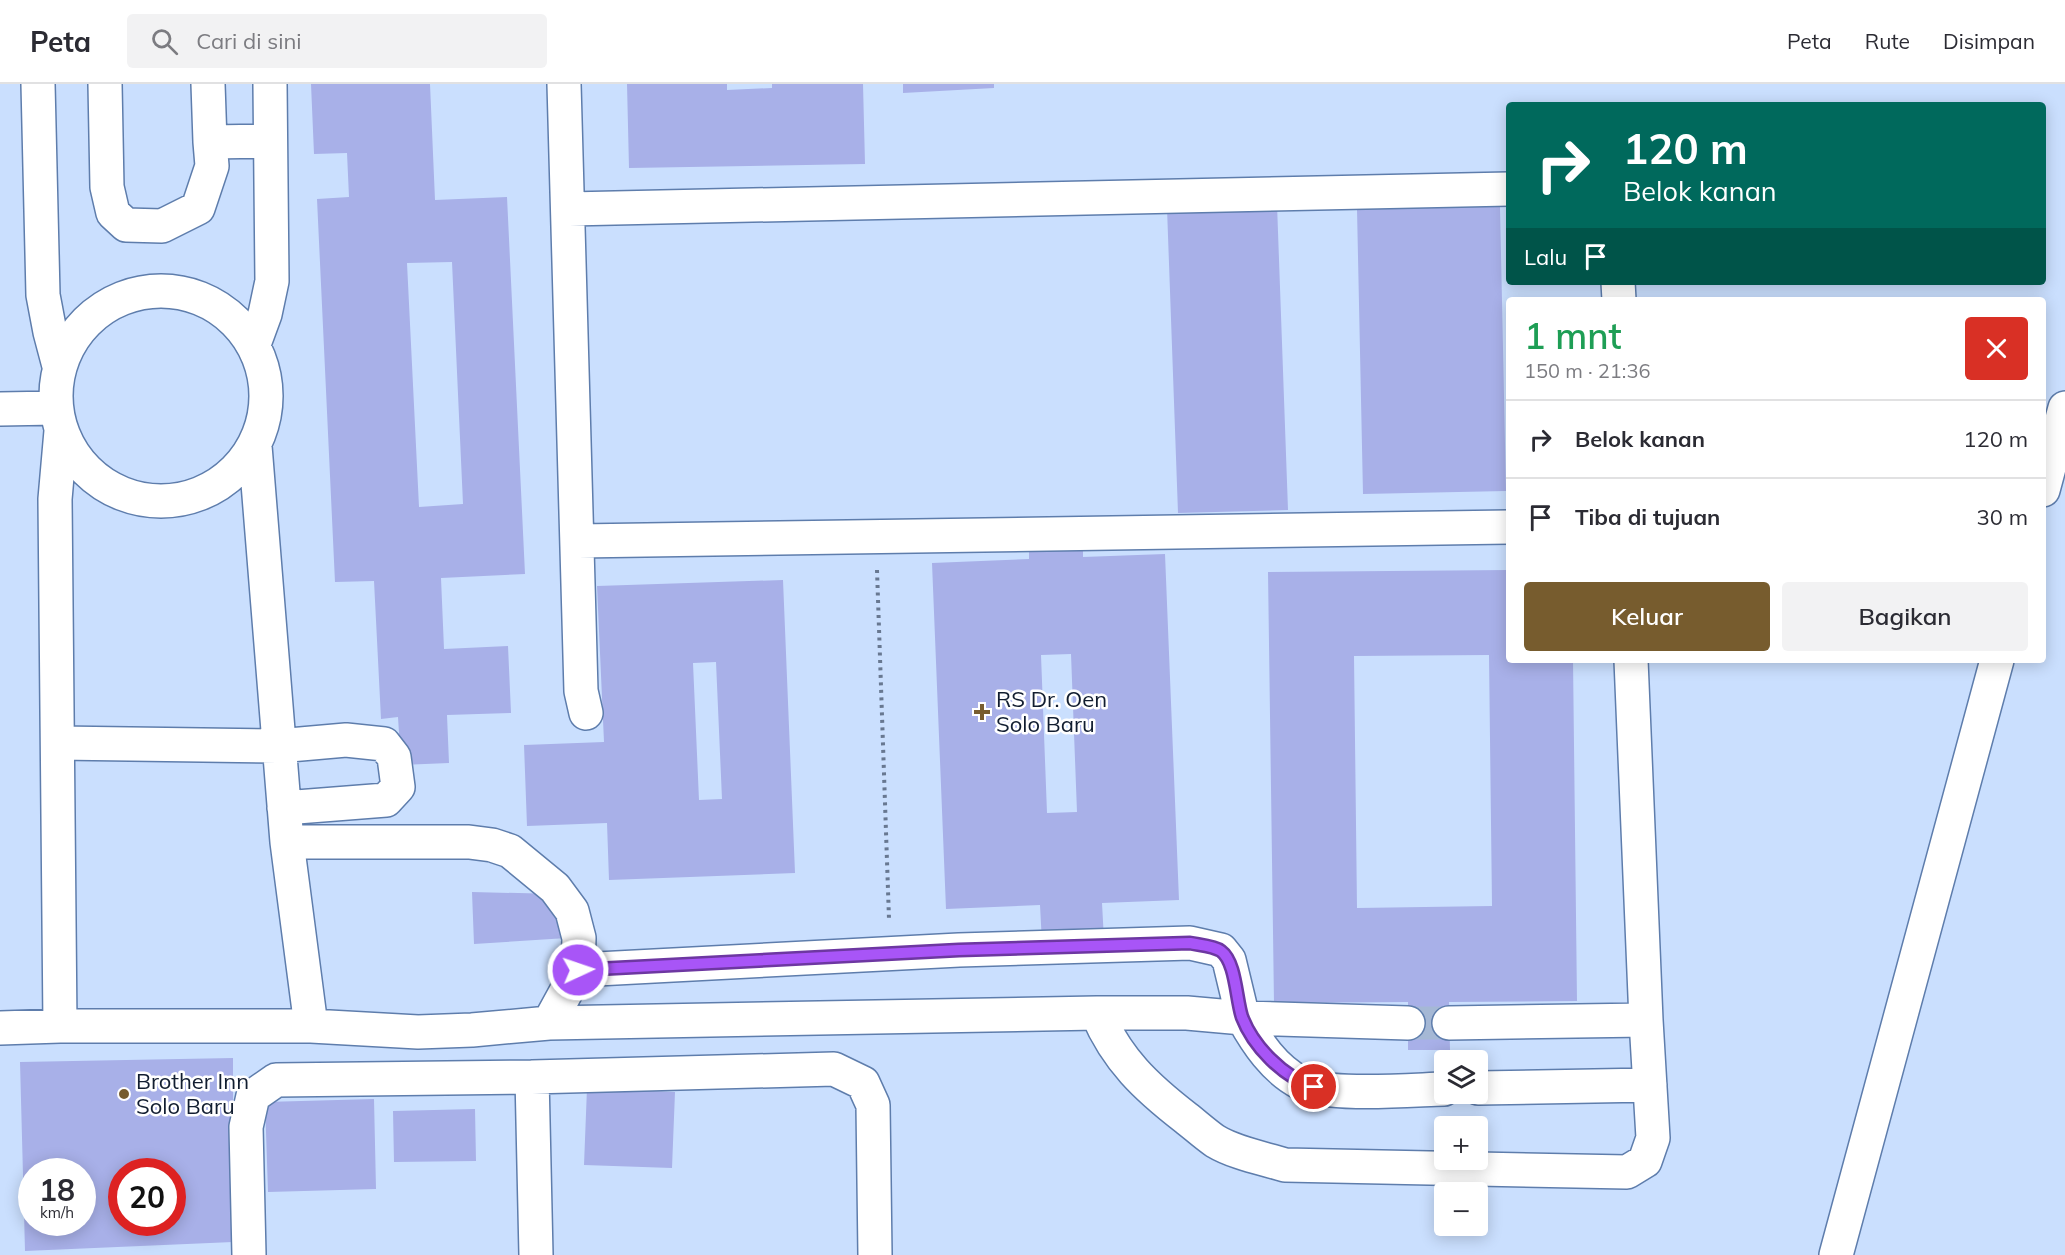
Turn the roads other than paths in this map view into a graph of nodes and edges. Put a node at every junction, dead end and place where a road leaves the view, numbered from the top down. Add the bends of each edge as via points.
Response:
1 (38, 84) edge
2 (105, 84) edge
3 (208, 84) edge
4 (270, 84) edge
5 (564, 84) edge
6 (270, 141) junction
7 (210, 142) junction
8 (1506, 189) edge
9 (569, 210) junction
10 (254, 344) junction
11 (59, 366) junction
12 (2065, 408) edge
13 (0, 409) edge
14 (59, 420) junction
15 (255, 446) junction
16 (2046, 479) edge
17 (1506, 526) edge
18 (578, 541) junction
19 (1631, 663) edge
20 (1996, 663) edge
21 (586, 713) dead end
22 (58, 742) junction
23 (278, 746) junction
24 (284, 808) junction
25 (287, 842) junction
26 (578, 970) junction
27 (1097, 1013) junction
28 (1243, 1018) junction
29 (1646, 1020) junction
30 (549, 1023) junction
31 (1408, 1023) tunnel mouth
32 (1449, 1023) tunnel mouth
33 (60, 1026) junction
34 (311, 1026) junction
35 (0, 1028) edge
36 (532, 1077) junction
37 (1650, 1084) junction
38 (1488, 1088) edge
39 (1434, 1089) edge
40 (249, 1255) edge
41 (536, 1255) edge
42 (875, 1255) edge
43 (1836, 1255) edge

1 - 11 lane via 44,295
2 - 7 lane via 107,187 113,213 126,225 162,226 198,208 212,166
3 - 7 lane
4 - 6 lane
5 - 9 lane
6 - 7 lane
6 - 10 lane via 272,281
8 - 9 lane
9 - 18 lane
10 - 11 lane via 232,316 202,297 167,289 132,293 99,309 75,334
10 - 15 lane via 264,367 268,395
11 - 14 lane
12 - 16 lane
13 - 14 lane
14 - 15 lane via 82,466 114,492 154,503 194,498 230,478
14 - 22 lane via 55,499
15 - 23 lane
17 - 18 lane
18 - 21 lane via 581,691
19 - 29 lane
20 - 43 lane
22 - 23 lane
22 - 33 lane
23 - 24 lane
23 - 24 lane via 346,740 384,744 394,757 398,787 386,800
24 - 25 lane
25 - 26 lane via 470,842 510,851 555,888 572,911 579,938
25 - 34 lane
26 - 28 lane via 1190,943 1221,950 1230,960
26 - 30 lane
27 - 28 lane via 1187,1013
27 - 30 lane
27 - 37 lane via 1131,1070 1153,1093 1216,1141 1285,1165 1627,1172 1645,1161 1653,1138
28 - 31 lane
28 - 39 lane via 1258,1044 1302,1083 1325,1090
29 - 32 lane
29 - 37 lane
30 - 34 lane via 418,1032
33 - 34 lane
33 - 35 lane
36 - 40 lane via 276,1080 253,1096 246,1127
36 - 41 lane
36 - 42 lane via 834,1069 863,1083 873,1105
37 - 38 lane

